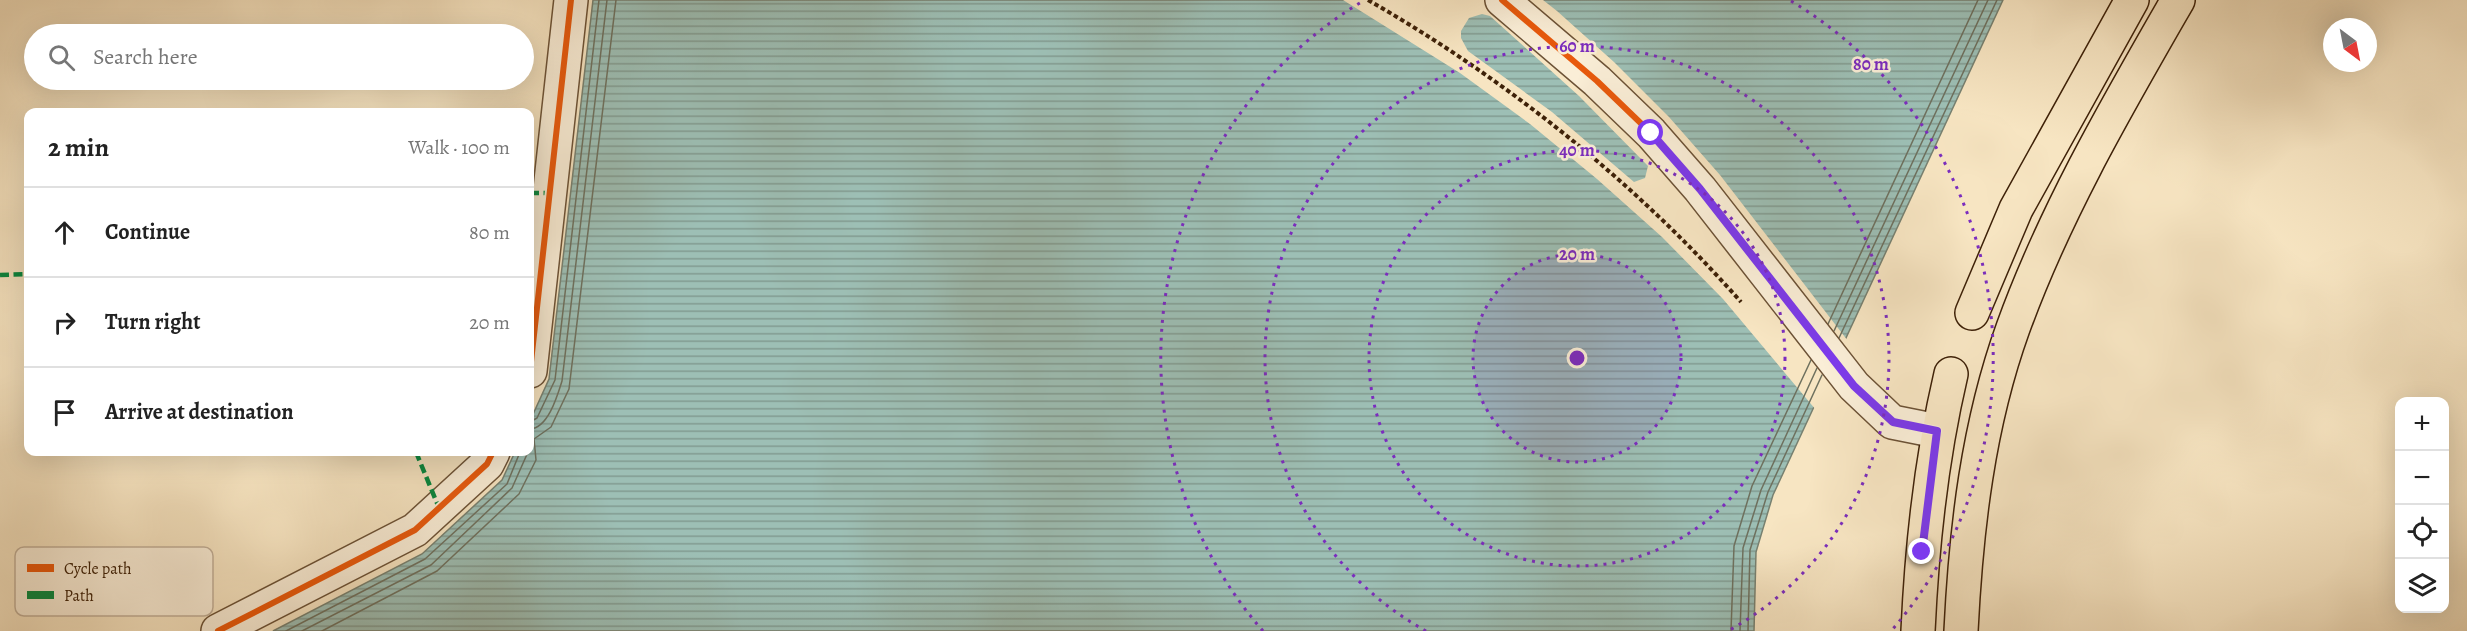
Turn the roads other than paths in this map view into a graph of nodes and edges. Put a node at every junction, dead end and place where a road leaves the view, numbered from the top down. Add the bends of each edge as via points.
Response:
1 (571, 0) edge
2 (1502, 0) edge
3 (2132, 0) edge
4 (2178, 0) edge
5 (1972, 313) dead end
6 (534, 335) edge
7 (1951, 374) dead end
8 (1937, 431) junction
9 (491, 456) edge
10 (218, 631) edge
11 (1918, 631) edge
12 (1961, 631) edge

1 - 6 street
2 - 8 street via 1651,133 1700,189 1854,386 1893,422
3 - 5 main road via 2016,209
4 - 12 main road via 2055,226 2013,329 1982,441 1965,555
7 - 8 main road
8 - 11 main road via 1922,552
9 - 10 street via 488,465 415,530

